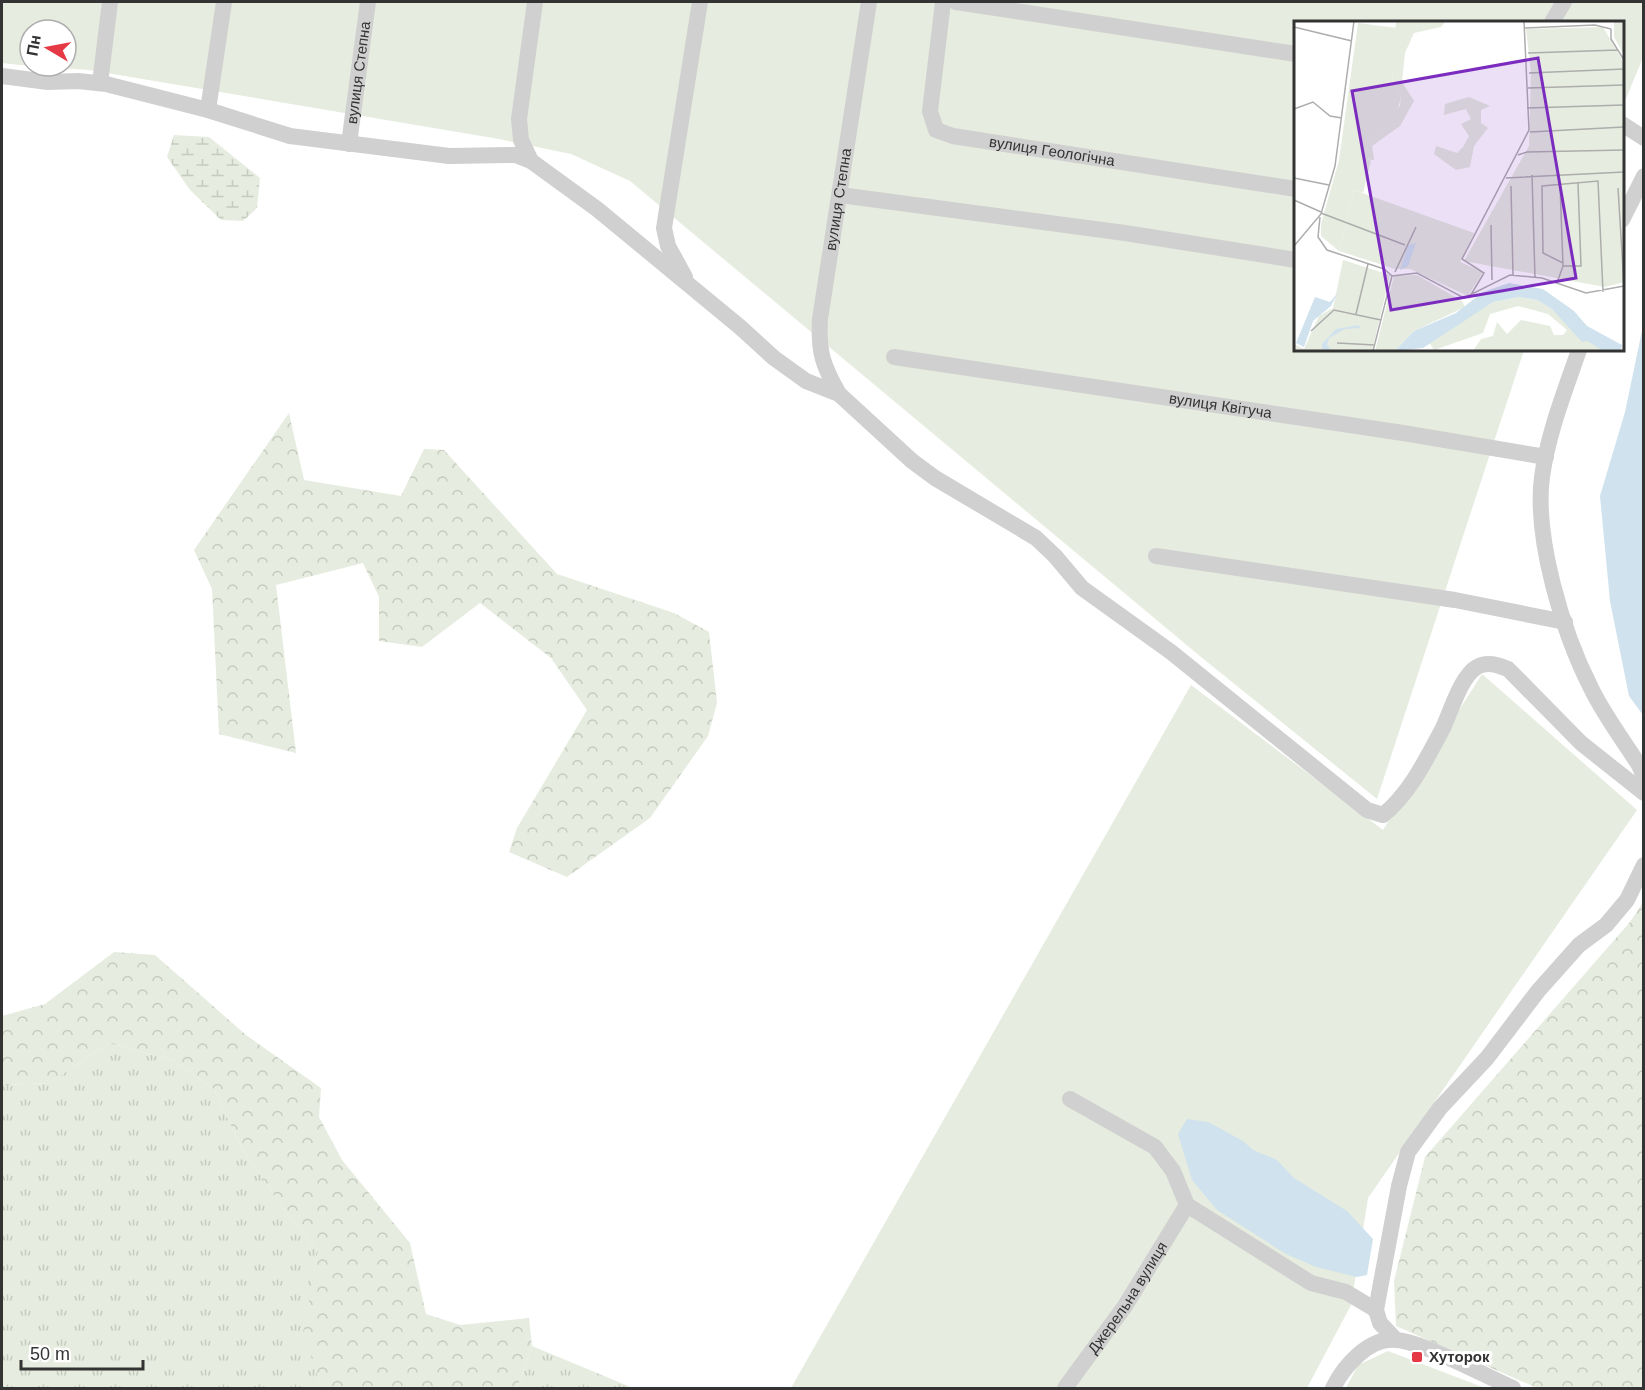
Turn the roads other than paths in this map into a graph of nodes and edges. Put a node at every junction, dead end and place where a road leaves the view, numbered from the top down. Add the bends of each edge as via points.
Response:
1 (110, 2) edge
2 (224, 2) edge
3 (368, 2) edge
4 (535, 2) edge
5 (700, 2) edge
6 (869, 2) edge
7 (943, 2) edge
8 (956, 2) edge
9 (1564, 2) edge
10 (1553, 21) edge
11 (1294, 54) edge
12 (2, 76) edge
13 (100, 84) junction
14 (208, 110) junction
15 (1624, 125) edge
16 (1644, 138) edge
17 (349, 144) junction
18 (531, 161) junction
19 (1644, 176) edge
20 (1294, 189) edge
21 (840, 195) junction
22 (1624, 218) edge
23 (1294, 260) edge
24 (688, 284) junction
25 (1579, 351) edge
26 (894, 357) dead end
27 (839, 394) junction
28 (1546, 457) junction
29 (1156, 556) dead end
30 (1565, 622) junction
31 (1644, 777) edge
32 (1644, 793) edge
33 (1644, 865) edge
34 (1070, 1099) dead end
35 (1187, 1205) junction
36 (1376, 1310) junction
37 (1395, 1339) junction
38 (1065, 1389) edge
39 (1333, 1389) edge
40 (1513, 1389) edge

1 - 13 street
2 - 14 street
3 - 17 street, вулиця Степна
4 - 18 street via 519,119 521,140
5 - 24 street via 664,228 668,246
6 - 21 street, вулиця Степна
7 - 20 street, вулиця Геологічна via 930,111 936,130 953,136
8 - 11 street
9 - 10 street
12 - 13 street
13 - 14 street
14 - 17 street via 273,132
15 - 16 street
17 - 18 street via 449,156 516,155
18 - 24 street
19 - 22 street
21 - 23 street
21 - 27 street, вулиця Степна via 819,340 823,366
24 - 27 street via 774,358 806,381
25 - 28 street
26 - 28 street, вулиця Квітуча
27 - 32 street via 934,478 1036,538 1082,588 1171,652 1367,810 1383,815 1400,801 1443,728 1462,685 1476,667 1494,663 1508,669 1581,743
28 - 30 street via 1542,527 1558,608
29 - 30 street via 1455,600
30 - 31 street via 1590,688
33 - 36 street via 1627,900 1538,991 1408,1152
34 - 35 street via 1155,1146 1173,1171
35 - 36 street via 1311,1283 1346,1292
35 - 38 street, Джерельна вулиця via 1125,1306
36 - 37 street via 1380,1323
37 - 39 street via 1373,1345 1357,1356
37 - 40 street

